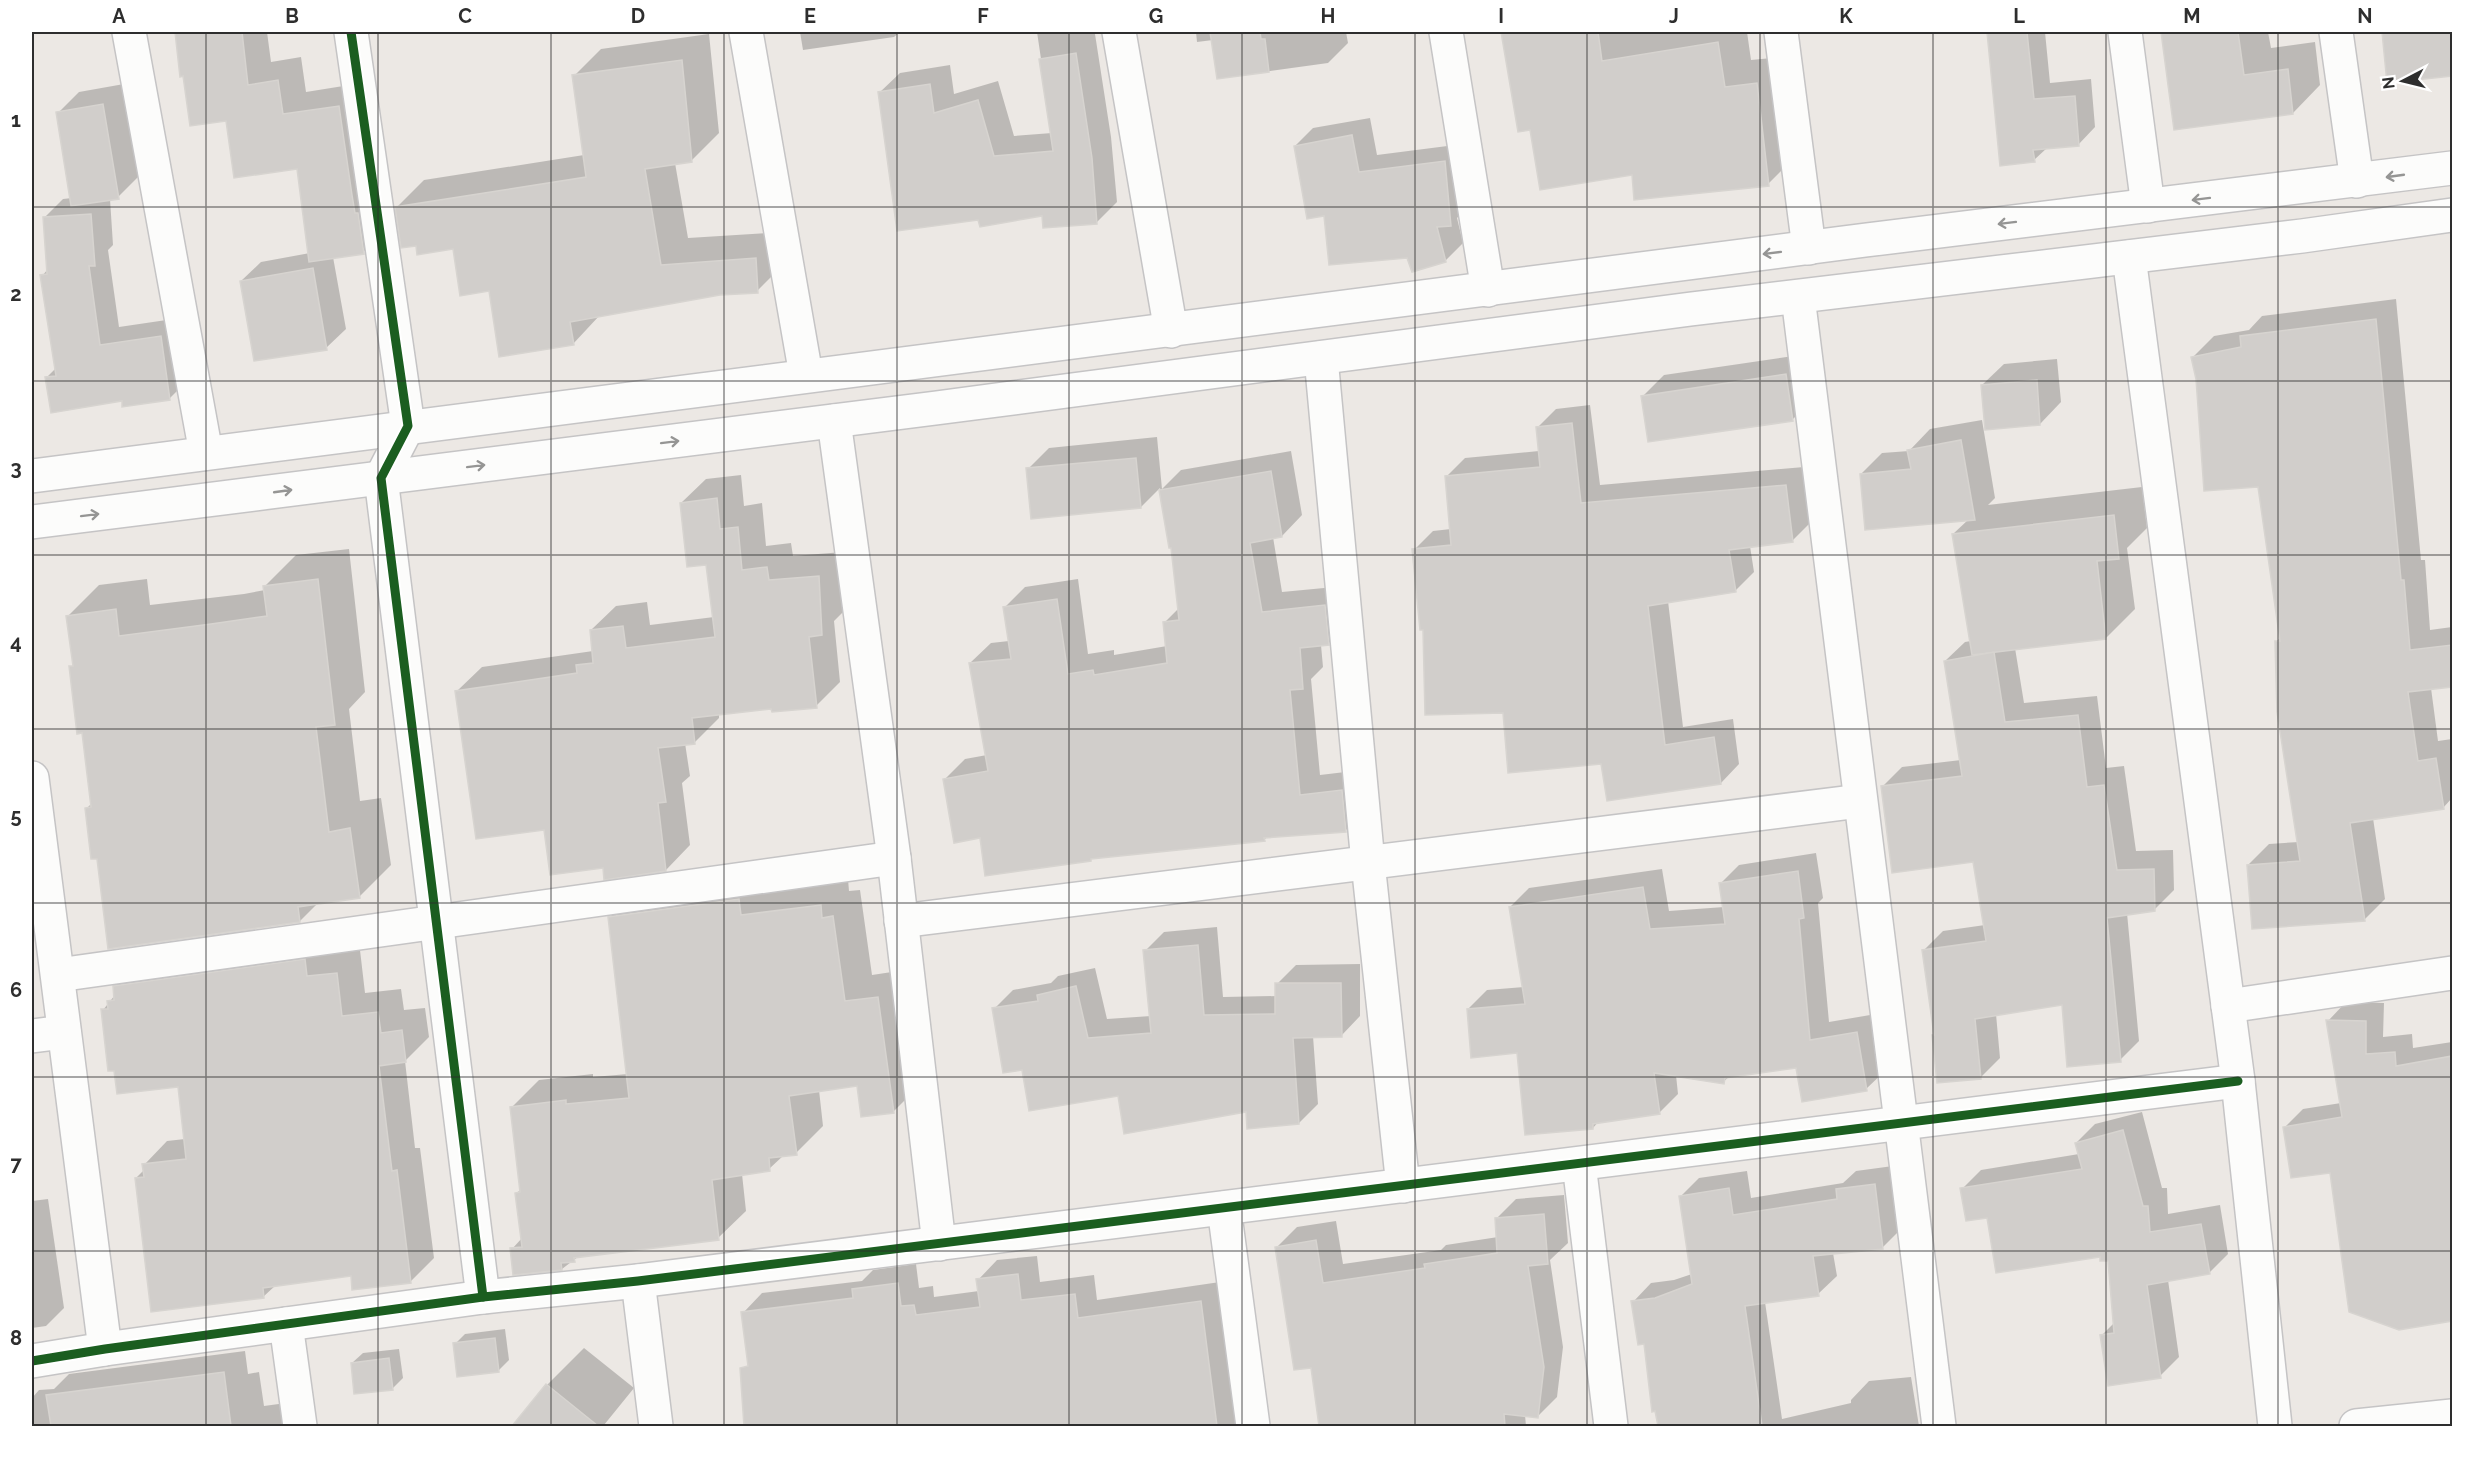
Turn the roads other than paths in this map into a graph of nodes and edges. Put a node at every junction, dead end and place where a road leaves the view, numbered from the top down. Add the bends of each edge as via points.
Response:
1 (129, 32) edge
2 (351, 32) edge
3 (746, 32) edge
4 (1119, 32) edge
5 (1446, 32) edge
6 (1781, 32) edge
7 (2125, 32) edge
8 (2336, 32) edge
9 (2452, 168) edge
10 (2357, 181) junction
11 (2148, 206) junction
12 (2452, 215) edge
13 (1809, 248) junction
14 (2129, 257) junction
15 (1488, 290) junction
16 (1798, 297) junction
17 (1171, 331) junction
18 (1321, 358) junction
19 (806, 375) junction
20 (834, 421) junction
21 (408, 426) junction
22 (206, 453) junction
23 (32, 476) edge
24 (381, 478) junction
25 (32, 522) edge
26 (32, 778) edge
27 (1860, 801) junction
28 (894, 858) junction
29 (1368, 863) junction
30 (901, 921) junction
31 (436, 923) junction
32 (2452, 974) edge
33 (58, 975) junction
34 (2228, 1006) junction
35 (64, 1032) junction
36 (32, 1036) edge
37 (2238, 1081) junction
38 (1901, 1124) junction
39 (1579, 1164) junction
40 (1402, 1186) junction
41 (1224, 1208) junction
42 (939, 1244) junction
43 (638, 1281) junction
44 (483, 1297) junction
45 (286, 1324) junction
46 (105, 1349) junction
47 (32, 1361) edge
48 (2452, 1416) edge
49 (300, 1426) edge
50 (656, 1426) edge
51 (1253, 1426) edge
52 (1611, 1426) edge
53 (1939, 1426) edge
54 (2274, 1426) edge
55 (2356, 1426) edge

1 - 22 street
2 - 21 street
3 - 19 street
4 - 17 street
5 - 15 street
6 - 13 street
7 - 11 street
8 - 10 street
9 -> 10 street
10 -> 11 street
11 -> 13 street
12 - 14 street
13 -> 15 street
14 - 16 street
14 - 34 street
15 - 17 street
16 - 18 street
16 - 27 street
17 - 19 street
18 - 20 street
18 - 29 street
19 - 21 street
24 -> 20 street
20 - 28 street
21 - 22 street
21 - 24 street
22 - 23 street
25 -> 24 street
24 - 31 street
26 - 33 street
27 - 29 street
27 - 38 street
28 - 30 street
28 - 31 street
29 - 30 street
29 - 40 street
30 - 42 street
31 - 33 street
31 - 44 street
32 - 34 street
33 - 35 street
34 - 37 street
35 - 36 street
35 - 46 street
37 - 38 street
37 - 54 street
38 - 39 street
38 - 53 street
39 - 40 street
39 - 52 street
40 - 41 street
41 - 42 street
41 - 51 street
42 - 43 street
43 - 44 street
43 - 50 street
44 - 45 street
45 - 46 street
45 - 49 street
46 - 47 street
48 - 55 street

